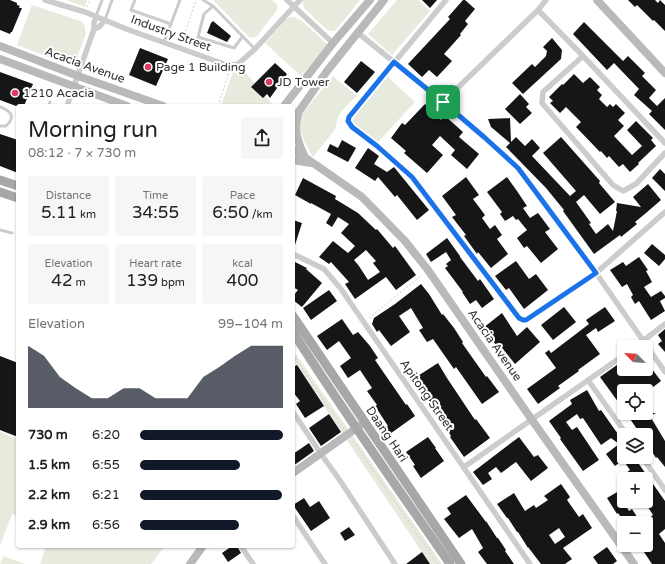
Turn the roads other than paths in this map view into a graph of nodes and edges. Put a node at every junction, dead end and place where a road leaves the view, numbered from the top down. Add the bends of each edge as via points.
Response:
1 (45, 0) edge
2 (102, 0) edge
3 (112, 0) edge
4 (135, 0) edge
5 (180, 0) edge
6 (203, 0) edge
7 (287, 0) edge
8 (300, 0) edge
9 (370, 0) edge
10 (384, 0) edge
11 (446, 0) edge
12 (546, 0) edge
13 (597, 0) edge
14 (213, 6) junction
15 (294, 7) junction
16 (538, 10) junction
17 (96, 16) junction
18 (105, 20) junction
19 (171, 24) junction
20 (94, 29) junction
21 (357, 32) junction
22 (243, 36) junction
23 (164, 42) junction
24 (333, 43) junction
25 (0, 46) edge
26 (255, 48) junction
27 (583, 56) junction
28 (0, 59) edge
29 (394, 62) junction
30 (665, 73) edge
31 (78, 76) junction
32 (74, 86) junction
33 (443, 102) junction
34 (68, 104) edge
35 (122, 104) edge
36 (157, 104) edge
37 (286, 104) edge
38 (0, 107) edge
39 (300, 109) junction
40 (295, 117) edge
41 (0, 126) edge
42 (665, 143) edge
43 (295, 150) edge
44 (665, 153) edge
45 (295, 160) edge
46 (309, 160) junction
47 (0, 180) edge
48 (16, 185) edge
49 (0, 192) edge
50 (16, 197) edge
51 (665, 212) edge
52 (1, 230) edge
53 (12, 233) dead end
54 (0, 236) edge
55 (295, 255) edge
56 (596, 273) junction
57 (295, 319) edge
58 (665, 324) edge
59 (295, 335) edge
60 (642, 340) edge
61 (644, 340) edge
62 (653, 355) edge
63 (617, 359) edge
64 (665, 372) edge
65 (588, 380) junction
66 (295, 415) edge
67 (532, 420) junction
68 (365, 422) junction
69 (356, 428) junction
70 (622, 428) edge
71 (321, 454) junction
72 (647, 464) edge
73 (464, 467) junction
74 (295, 471) edge
75 (665, 490) edge
76 (295, 519) edge
77 (202, 548) edge
78 (242, 548) edge
79 (190, 564) edge
80 (253, 564) edge
81 (324, 564) edge
82 (396, 564) edge
83 (450, 564) edge
84 (461, 564) edge
85 (530, 564) edge
86 (634, 564) edge

1 - 17 street, Industry Street
2 - 17 lane
3 - 18 lane
4 - 19 lane via 131,10
5 - 19 lane
6 - 14 lane
7 - 15 street
8 - 15 street
9 - 24 street
10 - 21 street
11 - 29 street
12 - 16 street
13 - 30 street
14 - 22 lane
14 - 22 lane via 204,14 198,37 234,48
15 - 24 street
15 - 26 street
16 - 27 street
16 - 33 street
17 - 18 street, Industry Street
17 - 20 street
18 - 20 street
18 - 23 street, Industry Street
19 - 23 lane
20 - 31 street
21 - 29 street
21 - 39 street
22 - 26 lane
23 - 26 street, Industry Street via 227,65 238,64
24 - 37 street
25 - 31 street, Acacia Avenue
27 - 42 street
27 - 44 street via 543,92 542,103 613,185 623,191 636,184
28 - 32 street, Acacia Avenue
29 - 33 street
29 - 56 street via 348,121 412,177 519,318 526,320
31 - 32 street
31 - 36 street, Acacia Avenue
32 - 34 street
32 - 35 street, Acacia Avenue
33 - 56 street via 518,168
38 - 41 lane via 11,112 12,116 10,123
39 - 40 street
39 - 46 street via 297,134 300,147
43 - 46 street, Acacia Avenue
45 - 46 street, Acacia Avenue
46 - 67 street, Acacia Avenue via 362,197 405,241
47 - 48 main road
49 - 50 main road
51 - 56 street
52 - 53 lane
52 - 54 lane
55 - 73 street, Apitong Street via 324,269 341,289
56 - 60 street
57 - 68 main road, Daang Hari
58 - 61 street
59 - 69 main road, Daang Hari
62 - 64 street
63 - 65 street
65 - 67 street
65 - 70 street
66 - 71 street
67 - 73 street
67 - 86 street, Acacia Avenue
68 - 69 street
68 - 84 main road, Daang Hari
69 - 71 street
69 - 83 main road, Daang Hari
71 - 74 street
71 - 82 street
72 - 75 street
73 - 85 street, Apitong Street
76 - 81 street
77 - 79 street
78 - 80 street

